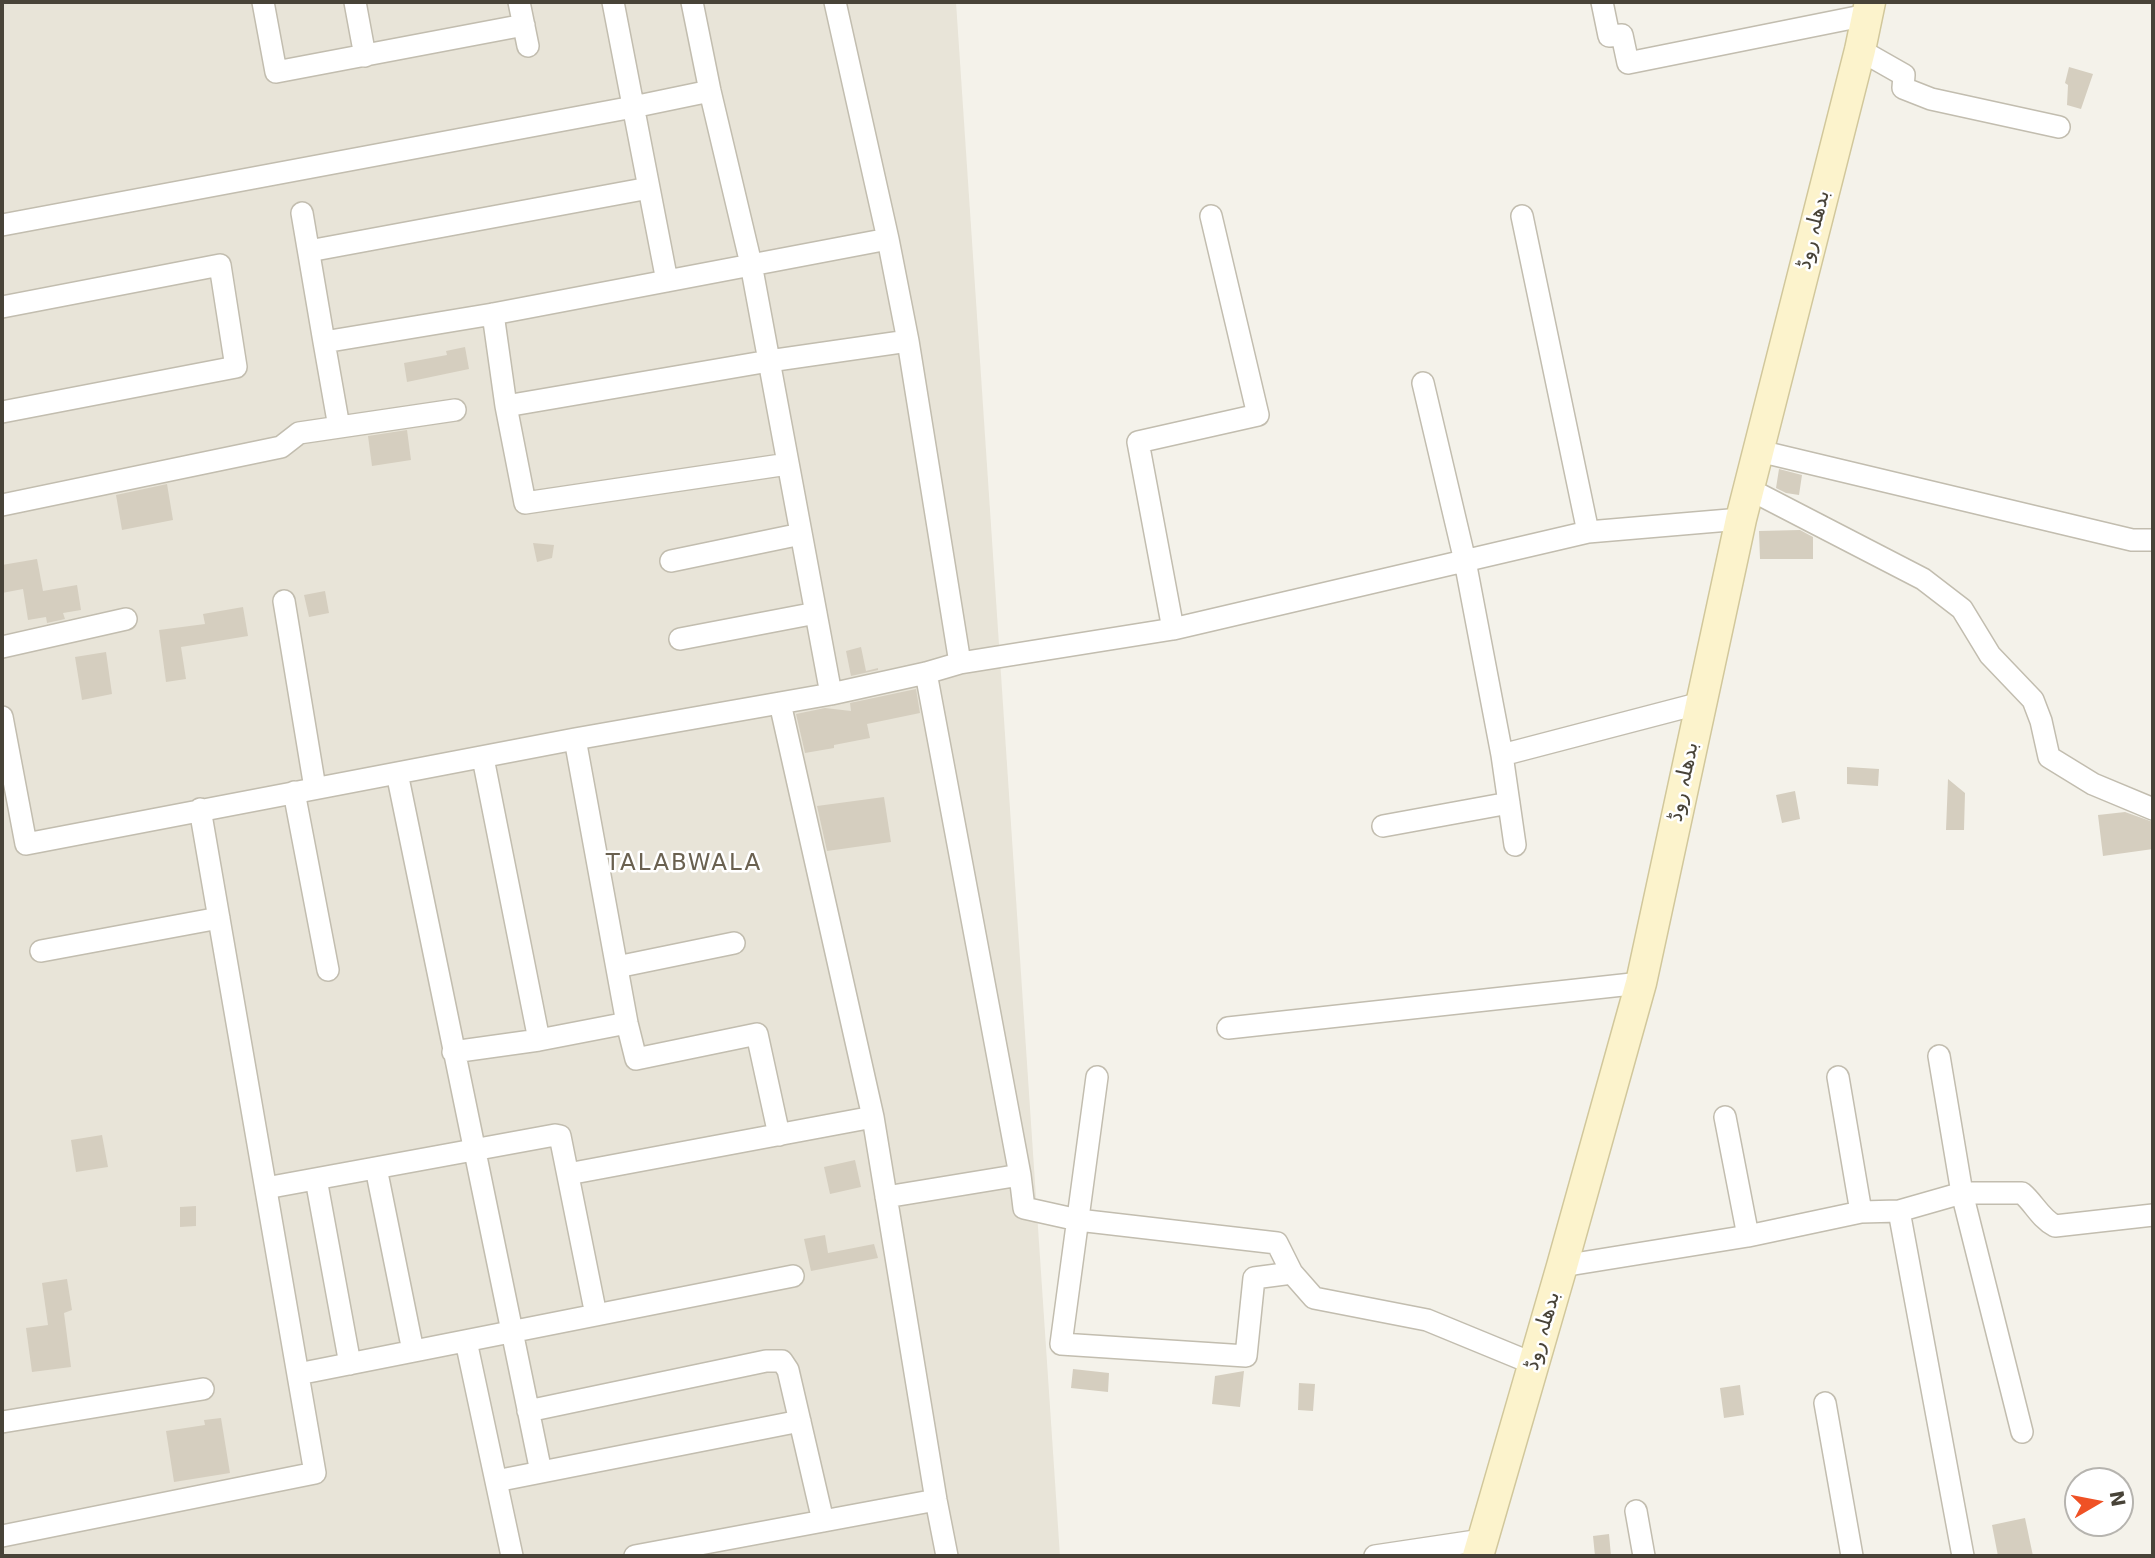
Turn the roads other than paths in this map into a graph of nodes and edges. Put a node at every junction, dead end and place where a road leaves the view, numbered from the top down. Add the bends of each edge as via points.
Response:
1 (263, 2) edge
2 (355, 2) edge
3 (519, 2) edge
4 (613, 2) edge
5 (692, 2) edge
6 (839, 2) edge
7 (1602, 2) edge
8 (1869, 8) edge
9 (1860, 50) junction
10 (365, 56) junction
11 (710, 91) junction
12 (634, 107) junction
13 (2059, 127) dead end
14 (649, 188) junction
15 (302, 213) dead end
16 (1211, 216) dead end
17 (1522, 216) dead end
18 (2, 225) edge
19 (888, 239) junction
20 (309, 251) junction
21 (751, 264) junction
22 (667, 281) junction
23 (2, 307) edge
24 (493, 314) junction
25 (908, 341) junction
26 (324, 342) junction
27 (769, 361) junction
28 (1423, 383) dead end
29 (506, 406) junction
30 (455, 410) dead end
31 (2, 412) edge
32 (339, 427) junction
33 (1759, 451) junction
34 (788, 464) junction
35 (1749, 489) junction
36 (2, 505) edge
37 (1741, 519) junction
38 (1588, 532) junction
39 (802, 534) junction
40 (2153, 540) edge
41 (671, 561) dead end
42 (1465, 561) junction
43 (284, 601) dead end
44 (816, 613) junction
45 (126, 619) dead end
46 (1173, 628) junction
47 (680, 639) dead end
48 (2, 647) edge
49 (960, 663) junction
50 (926, 673) junction
51 (831, 694) junction
52 (780, 703) junction
53 (1701, 703) junction
54 (2, 717) edge
55 (575, 739) junction
56 (1502, 755) junction
57 (483, 758) junction
58 (397, 773) junction
59 (315, 788) junction
60 (294, 792) junction
61 (1509, 803) junction
62 (200, 809) junction
63 (2153, 809) edge
64 (1383, 826) dead end
65 (1515, 845) dead end
66 (219, 918) junction
67 (734, 943) dead end
68 (41, 951) dead end
69 (617, 967) junction
70 (328, 970) dead end
71 (1642, 983) junction
72 (627, 1023) junction
73 (1228, 1028) dead end
74 (539, 1040) junction
75 (453, 1052) junction
76 (1939, 1056) dead end
77 (1097, 1077) dead end
78 (1838, 1077) dead end
79 (873, 1117) junction
80 (1725, 1117) dead end
81 (779, 1135) junction
82 (474, 1150) junction
83 (376, 1168) junction
84 (568, 1174) junction
85 (1020, 1174) junction
86 (316, 1179) junction
87 (266, 1188) junction
88 (1962, 1193) junction
89 (886, 1196) junction
90 (1899, 1211) junction
91 (1861, 1212) junction
92 (2153, 1215) edge
93 (1079, 1220) junction
94 (1748, 1236) junction
95 (1562, 1266) junction
96 (1292, 1273) junction
97 (793, 1276) dead end
98 (596, 1315) junction
99 (512, 1331) junction
100 (466, 1340) junction
101 (413, 1351) junction
102 (350, 1364) junction
103 (1534, 1364) junction
104 (298, 1374) junction
105 (203, 1389) dead end
106 (1825, 1403) dead end
107 (528, 1411) junction
108 (800, 1421) junction
109 (2, 1422) edge
110 (2022, 1432) dead end
111 (541, 1472) junction
112 (496, 1481) junction
113 (936, 1500) junction
114 (1636, 1511) dead end
115 (823, 1521) junction
116 (2, 1536) edge
117 (1480, 1548) edge
118 (512, 1556) edge
119 (635, 1556) edge
120 (947, 1556) edge
121 (1375, 1556) edge
122 (1644, 1556) edge
123 (1852, 1556) edge
124 (1964, 1556) edge

1 - 10 street via 276,72
2 - 10 street
3 - 10 street via 526,36
4 - 12 street
5 - 11 street
6 - 19 street
7 - 8 street via 1609,36 1622,35 1628,63
8 - 9 main road, بدھلہ روڈ
9 - 13 street via 1904,75 1903,88 1931,99
9 - 33 main road, بدھلہ روڈ
11 - 12 street
11 - 21 street
12 - 14 street
12 - 18 street
14 - 20 street
14 - 22 street
15 - 20 street
16 - 46 street via 1258,415 1138,442
17 - 38 street
19 - 21 street
19 - 25 street
20 - 26 street
21 - 22 street
21 - 27 street
22 - 24 street
23 - 31 street via 220,265 236,367
24 - 26 street
24 - 29 street
25 - 27 street
25 - 49 street
26 - 32 street
27 - 29 street
27 - 34 street
28 - 42 street
29 - 34 street via 525,503
30 - 32 street
32 - 36 street via 299,433 281,447
33 - 35 main road, بدھلہ روڈ
33 - 40 street via 2132,540
34 - 39 street
35 - 37 main road, بدھلہ روڈ
35 - 63 street via 1923,579 1962,609 1990,655 2033,700 2049,757 2093,784
37 - 38 street
37 - 53 main road, بدھلہ روڈ
38 - 42 street
39 - 41 street
39 - 44 street
42 - 46 street
42 - 56 street
43 - 59 street
44 - 47 street
44 - 51 street
45 - 48 street
46 - 49 street
49 - 50 street
50 - 51 street
50 - 85 street
51 - 52 street
52 - 55 street
52 - 79 street
53 - 56 street
53 - 71 main road, بدھلہ روڈ
54 - 62 street via 26,844
55 - 57 street
55 - 69 street
56 - 61 street
57 - 58 street
57 - 74 street
58 - 59 street
58 - 75 street
59 - 60 street
60 - 62 street
60 - 70 street
61 - 64 street
61 - 65 street
62 - 66 street
66 - 68 street
66 - 87 street
67 - 69 street
69 - 72 street
71 - 73 street
71 - 95 main road, بدھلہ روڈ
72 - 74 street
72 - 81 street via 636,1059 757,1034
74 - 75 street
75 - 82 street
76 - 88 street
77 - 93 street
78 - 91 street
79 - 81 street
79 - 89 street
80 - 94 street
81 - 84 street
82 - 83 street
82 - 84 street via 560,1136
82 - 99 street
83 - 86 street
83 - 101 street
84 - 98 street
85 - 89 street
85 - 93 street via 1024,1208
86 - 87 street
86 - 102 street
87 - 104 street
88 - 90 street
88 - 92 street via 2022,1193 2045,1221 2055,1226
88 - 110 street
89 - 113 street
90 - 91 street
90 - 124 street
91 - 94 street
93 - 96 street via 1277,1243
93 - 96 street via 1061,1344 1246,1356 1254,1278
94 - 95 street
95 - 103 main road, بدھلہ روڈ
96 - 103 street via 1314,1298 1427,1320
97 - 98 street
98 - 99 street
99 - 100 street
99 - 107 street
100 - 101 street
100 - 112 street
101 - 102 street
102 - 104 street
103 - 117 main road, بدھلہ روڈ
104 - 116 street via 315,1473
105 - 109 street
106 - 123 street
107 - 108 street via 782,1361
107 - 111 street
108 - 111 street
108 - 115 street
111 - 112 street
112 - 118 street
113 - 115 street
113 - 120 street
114 - 122 street
115 - 119 street
117 - 121 street

